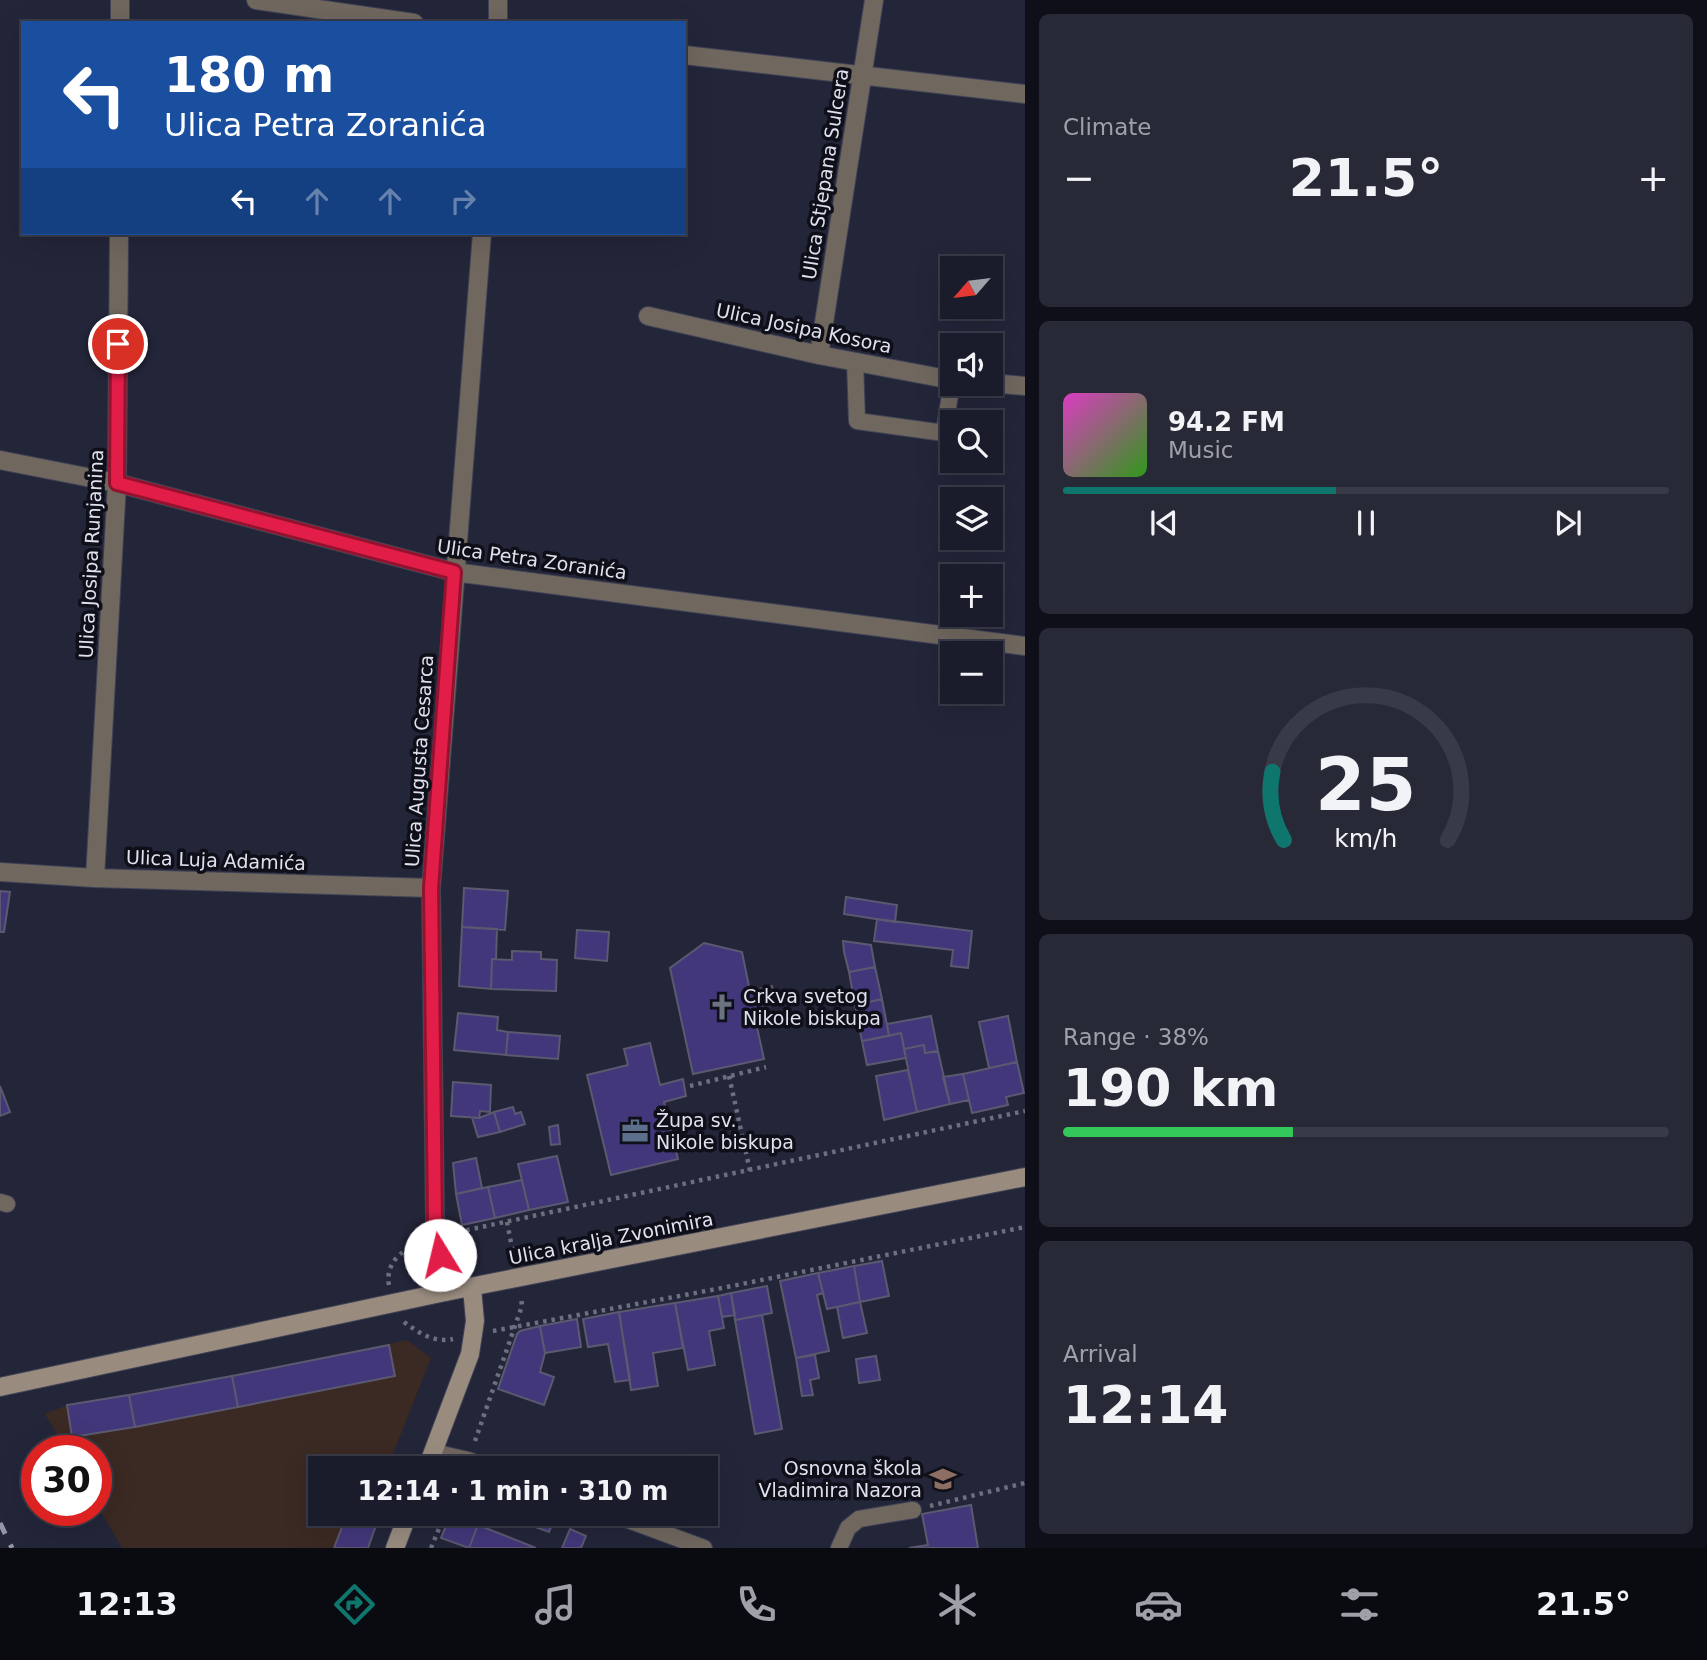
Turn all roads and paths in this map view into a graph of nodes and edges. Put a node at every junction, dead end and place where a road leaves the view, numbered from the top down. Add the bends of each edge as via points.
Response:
1 (120, 0) edge
2 (256, 0) edge
3 (498, 0) edge
4 (874, 0) edge
5 (120, 21) edge
6 (400, 21) edge
7 (498, 21) edge
8 (686, 55) edge
9 (861, 74) junction
10 (1024, 94) edge
11 (119, 235) edge
12 (481, 235) edge
13 (648, 316) dead end
14 (819, 355) junction
15 (855, 361) junction
16 (940, 379) edge
17 (1003, 384) edge
18 (1024, 386) edge
19 (950, 396) edge
20 (0, 460) edge
21 (117, 483) junction
22 (454, 572) junction
23 (1024, 646) edge
24 (0, 872) edge
25 (95, 877) junction
26 (431, 888) junction
27 (766, 1067) dead end
28 (729, 1076) junction
29 (690, 1086) dead end
30 (1024, 1111) edge
31 (750, 1171) junction
32 (1024, 1177) edge
33 (507, 1222) junction
34 (1024, 1227) edge
35 (437, 1236) junction
36 (518, 1279) junction
37 (472, 1288) junction
38 (445, 1292) junction
39 (393, 1303) junction
40 (515, 1327) junction
41 (473, 1335) junction
42 (0, 1387) edge
43 (432, 1456) edge
44 (469, 1456) edge
45 (1024, 1483) edge
46 (913, 1510) joint
47 (403, 1526) edge
48 (440, 1526) edge
49 (644, 1526) edge
50 (395, 1548) edge
51 (431, 1548) edge
52 (704, 1548) edge
53 (839, 1548) edge

1 - 5 street
2 - 6 street
3 - 7 street
4 - 9 street, Ulica Stjepana Sulcera
8 - 9 street
9 - 10 street
9 - 14 street, Ulica Stjepana Sulcera
11 - 21 street, Ulica Josipa Runjanina
12 - 22 street, Ulica Augusta Cesarca
13 - 14 street, Ulica Josipa Kosora
14 - 15 street, Ulica Josipa Kosora
15 - 16 street, Ulica Josipa Kosora
15 - 19 lane via 857,421 944,433
17 - 18 street
20 - 21 street, Ulica Petra Zoranića
21 - 22 street, Ulica Petra Zoranića
21 - 25 street, Ulica Josipa Runjanina
22 - 23 street, Ulica Petra Zoranića
22 - 26 street, Ulica Augusta Cesarca
24 - 25 street, Ulica Luja Adamića
25 - 26 street, Ulica Luja Adamića
26 - 35 street, Ulica Augusta Cesarca
27 - 28 path
28 - 29 path
28 - 31 path
30 - 31 path
31 - 33 path
32 - 36 main road, Ulica kralja Zvonimira
33 - 35 path
33 - 36 path
34 - 40 path
35 - 38 street, Ulica Augusta Cesarca
35 - 39 path via 408,1248 389,1268
36 - 37 main road, Ulica kralja Zvonimira
36 - 40 path via 522,1306
37 - 38 main road, Ulica kralja Zvonimira
37 - 41 main road
38 - 39 main road, Ulica kralja Zvonimira
39 - 41 path via 402,1320 422,1335 446,1340
39 - 42 main road, Ulica kralja Zvonimira
40 - 41 path
40 - 44 path
41 - 43 main road
45 - 46 path
46 - 53 lane via 859,1520 848,1528
47 - 50 main road
48 - 51 path
49 - 52 lane

